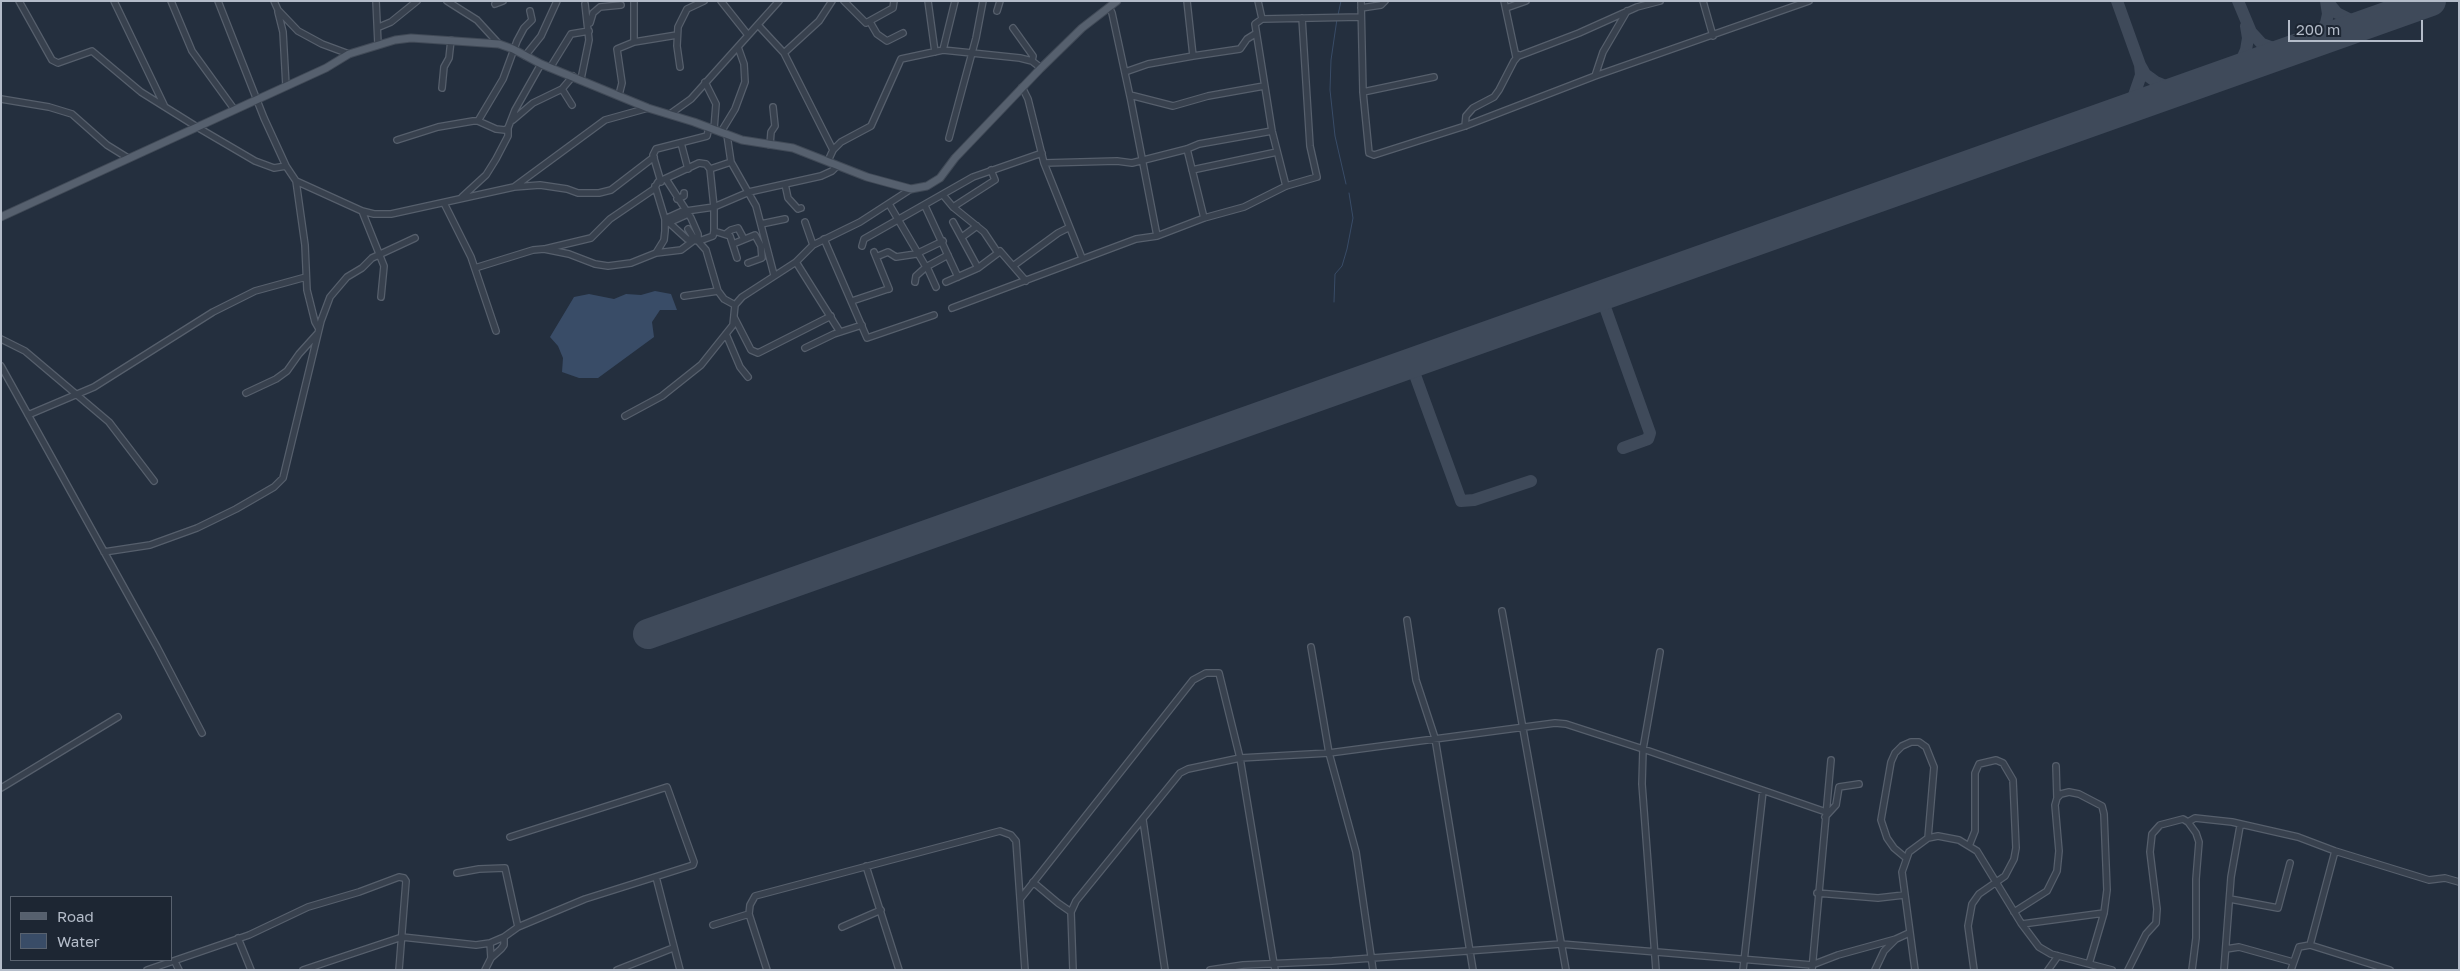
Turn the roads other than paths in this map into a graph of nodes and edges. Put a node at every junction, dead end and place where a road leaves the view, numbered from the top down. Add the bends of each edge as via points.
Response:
1 (19, 1) edge
2 (114, 1) edge
3 (171, 1) edge
4 (218, 1) edge
5 (274, 1) edge
6 (376, 1) edge
7 (417, 1) edge
8 (448, 1) edge
9 (503, 1) edge
10 (557, 1) edge
11 (634, 1) edge
12 (704, 1) edge
13 (721, 1) edge
14 (779, 1) edge
15 (832, 1) edge
16 (844, 1) edge
17 (894, 1) edge
18 (928, 1) edge
19 (955, 1) edge
20 (983, 1) edge
21 (1000, 1) edge
22 (1117, 1) edge
23 (1186, 1) edge
24 (1258, 1) edge
25 (1385, 1) edge
26 (1526, 1) edge
27 (1660, 1) edge
28 (1703, 1) edge
29 (1809, 1) edge
30 (1652, 2) edge
31 (495, 4) dead end
32 (585, 4) dead end
33 (1361, 4) edge
34 (1505, 4) edge
35 (621, 5) dead end
36 (1109, 7) junction
37 (278, 10) junction
38 (997, 11) dead end
39 (1627, 11) junction
40 (530, 12) dead end
41 (1361, 17) junction
42 (1302, 18) junction
43 (1262, 19) junction
44 (870, 22) junction
45 (758, 25) junction
46 (379, 27) junction
47 (1013, 28) dead end
48 (589, 29) junction
49 (903, 34) dead end
50 (1255, 34) junction
51 (676, 35) junction
52 (748, 35) junction
53 (1713, 36) junction
54 (451, 40) junction
55 (634, 42) junction
56 (945, 42) junction
57 (933, 43) junction
58 (378, 44) junction
59 (499, 44) junction
60 (738, 47) junction
61 (513, 49) junction
62 (943, 50) junction
63 (935, 52) junction
64 (784, 53) junction
65 (349, 54) junction
66 (971, 54) junction
67 (1519, 55) junction
68 (525, 56) junction
69 (1193, 56) junction
70 (1032, 61) junction
71 (540, 64) junction
72 (680, 67) dead end
73 (550, 68) junction
74 (1041, 68) junction
75 (1125, 72) junction
76 (573, 76) junction
77 (1595, 76) junction
78 (1434, 77) dead end
79 (581, 79) junction
80 (706, 82) junction
81 (286, 86) junction
82 (1264, 86) junction
83 (1022, 87) junction
84 (442, 88) dead end
85 (562, 89) junction
86 (1363, 92) junction
87 (619, 95) junction
88 (1130, 95) junction
89 (1, 99) edge
90 (256, 99) junction
91 (164, 104) junction
92 (572, 106) dead end
93 (773, 107) dead end
94 (648, 108) junction
95 (234, 109) junction
96 (670, 114) junction
97 (513, 120) junction
98 (478, 121) junction
99 (1465, 126) junction
100 (197, 127) junction
101 (508, 128) junction
102 (718, 131) junction
103 (1272, 131) junction
104 (949, 138) dead end
105 (397, 140) dead end
106 (681, 143) junction
107 (770, 145) junction
108 (1187, 149) junction
109 (833, 150) junction
110 (1277, 152) junction
111 (1042, 153) junction
112 (128, 158) junction
113 (654, 158) junction
114 (1143, 160) junction
115 (731, 162) junction
116 (828, 162) junction
117 (1044, 163) junction
118 (286, 166) junction
119 (837, 166) junction
120 (710, 168) junction
121 (688, 169) junction
122 (990, 170) junction
123 (1192, 170) junction
124 (664, 180) junction
125 (296, 181) junction
126 (785, 184) junction
127 (655, 186) junction
128 (1286, 186) junction
129 (514, 187) junction
130 (911, 189) junction
131 (749, 192) junction
132 (684, 193) dead end
133 (943, 195) junction
134 (455, 200) junction
135 (678, 200) junction
136 (444, 203) junction
137 (889, 204) junction
138 (924, 206) junction
139 (714, 207) junction
140 (953, 207) junction
141 (802, 208) dead end
142 (362, 211) junction
143 (686, 211) junction
144 (1, 217) edge
145 (1204, 218) junction
146 (785, 219) dead end
147 (898, 220) junction
148 (666, 221) junction
149 (804, 222) dead end
150 (953, 222) dead end
151 (761, 224) junction
152 (977, 226) junction
153 (1068, 228) junction
154 (688, 230) dead end
155 (714, 231) junction
156 (727, 233) junction
157 (1157, 236) junction
158 (962, 237) junction
159 (414, 238) dead end
160 (744, 238) junction
161 (824, 239) junction
162 (695, 241) junction
163 (943, 241) junction
164 (733, 244) junction
165 (813, 245) junction
166 (862, 246) dead end
167 (544, 249) junction
168 (380, 253) junction
169 (656, 253) junction
170 (998, 253) junction
171 (916, 254) junction
172 (948, 256) junction
173 (738, 258) dead end
174 (1082, 258) junction
175 (796, 262) junction
176 (748, 263) dead end
177 (1013, 266) junction
178 (926, 267) junction
179 (475, 268) junction
180 (978, 268) junction
181 (774, 275) junction
182 (306, 277) junction
183 (958, 277) junction
184 (1026, 281) junction
185 (915, 282) dead end
186 (946, 282) dead end
187 (936, 286) dead end
188 (718, 291) junction
189 (684, 296) dead end
190 (381, 297) dead end
191 (852, 301) junction
192 (736, 305) junction
193 (952, 308) dead end
194 (934, 315) dead end
195 (831, 316) junction
196 (734, 317) junction
197 (862, 325) junction
198 (318, 331) junction
199 (496, 331) dead end
200 (840, 332) junction
201 (726, 334) junction
202 (1, 339) edge
203 (805, 348) dead end
204 (1, 366) edge
205 (748, 377) dead end
206 (246, 393) dead end
207 (76, 396) junction
208 (28, 415) junction
209 (625, 416) dead end
210 (154, 481) dead end
211 (104, 552) junction
212 (1502, 611) dead end
213 (1407, 620) dead end
214 (1311, 647) dead end
215 (1660, 652) dead end
216 (118, 717) dead end
217 (1523, 726) junction
218 (202, 733) dead end
219 (1436, 738) junction
220 (1643, 749) junction
221 (1329, 753) junction
222 (1240, 758) junction
223 (1830, 760) dead end
224 (2056, 766) dead end
225 (1859, 784) dead end
226 (1, 788) edge
227 (1763, 791) junction
228 (2057, 798) junction
229 (1825, 814) junction
230 (1143, 820) junction
231 (2188, 822) junction
232 (2240, 826) junction
233 (510, 837) dead end
234 (1928, 838) junction
235 (1969, 846) junction
236 (2335, 851) junction
237 (1906, 858) junction
238 (2290, 863) dead end
239 (866, 866) junction
240 (457, 873) dead end
241 (656, 876) junction
242 (2458, 881) edge
243 (1034, 882) junction
244 (1997, 882) junction
245 (1817, 893) junction
246 (1904, 895) junction
247 (1021, 898) junction
248 (2230, 899) junction
249 (880, 910) junction
250 (1071, 912) junction
251 (2014, 912) junction
252 (2104, 913) junction
253 (749, 914) junction
254 (2022, 924) junction
255 (713, 925) dead end
256 (518, 927) junction
257 (842, 927) dead end
258 (1909, 933) junction
259 (402, 937) junction
260 (504, 937) junction
261 (238, 938) junction
262 (1896, 939) junction
263 (490, 943) junction
264 (1561, 944) junction
265 (2310, 945) junction
266 (673, 948) junction
267 (2226, 948) junction
268 (1471, 950) junction
269 (1654, 951) junction
270 (2058, 956) junction
271 (491, 958) junction
272 (1372, 958) junction
273 (1744, 959) junction
274 (176, 962) junction
275 (2293, 962) junction
276 (2089, 964) junction
277 (326, 966) edge
278 (1275, 967) edge
279 (1812, 967) edge
280 (1024, 969) edge
281 (148, 970) edge
282 (179, 970) edge
283 (251, 970) edge
284 (303, 970) edge
285 (399, 970) edge
286 (485, 970) edge
287 (617, 970) edge
288 (680, 970) edge
289 (767, 970) edge
290 (900, 970) edge
291 (1073, 970) edge
292 (1165, 970) edge
293 (1210, 970) edge
294 (1373, 970) edge
295 (1473, 970) edge
296 (1566, 970) edge
297 (1656, 970) edge
298 (1743, 970) edge
299 (1875, 970) edge
300 (1915, 970) edge
301 (1974, 970) edge
302 (2048, 970) edge
303 (2112, 970) edge
304 (2128, 970) edge
305 (2192, 970) edge
306 (2224, 970) edge
307 (2291, 970) edge
308 (2390, 970) edge

1 - 91 street via 52,60 58,63 92,51 141,92
2 - 91 street
3 - 95 street via 192,51
4 - 90 street
5 - 37 street
6 - 46 street
7 - 46 street via 391,22
8 - 59 street via 477,20
9 - 31 street
10 - 68 street via 541,36
11 - 55 street
12 - 51 street via 686,9
13 - 52 street
14 - 45 street
15 - 64 street via 819,21
16 - 44 street via 866,23
17 - 44 street via 893,8
18 - 57 street
19 - 56 street
20 - 66 street
21 - 38 street
22 - 36 main road
23 - 69 street
24 - 43 street
25 - 33 street via 1381,5
26 - 34 street
27 - 30 street
28 - 53 street
29 - 53 street
30 - 39 street
32 - 48 street
33 - 41 street
34 - 67 street via 1516,57
35 - 48 street via 600,8 593,13
36 - 74 main road
36 - 75 street
37 - 65 street via 298,31
37 - 81 street via 283,32
39 - 67 street
39 - 77 street via 1603,52
40 - 61 street via 532,20
41 - 42 street
41 - 86 street
42 - 43 street
42 - 128 street via 1310,146 1317,177
43 - 50 street via 1255,24
44 - 49 street via 877,34 887,41
45 - 52 street
45 - 64 street
46 - 58 street
47 - 70 street via 1033,56
48 - 73 street via 571,34
48 - 79 street
50 - 69 street via 1240,49
50 - 82 street
51 - 55 street
51 - 72 street
52 - 60 street
53 - 77 street
54 - 58 main road via 411,38
54 - 59 main road
54 - 84 street
55 - 87 street via 617,49 622,83
56 - 57 street
56 - 62 street
57 - 63 street
58 - 65 main road
59 - 61 main road
60 - 80 street
60 - 102 street via 744,64 744,82 735,109
61 - 68 main road
61 - 98 street via 503,79
62 - 63 street
62 - 66 street
63 - 109 street via 901,59 871,126
64 - 109 street
65 - 81 main road
66 - 70 street
66 - 104 street
67 - 99 street via 1494,97 1473,108 1466,116
68 - 71 main road
69 - 75 street via 1148,64
70 - 74 street
71 - 73 main road
71 - 97 street via 515,110
73 - 76 main road
74 - 83 main road
75 - 88 street
76 - 79 main road
76 - 85 street
77 - 99 street
78 - 86 street
79 - 87 main road
80 - 96 street via 691,99
80 - 102 street via 716,104
81 - 90 main road
82 - 88 street via 1173,106
82 - 103 street
83 - 111 street
83 - 130 main road via 940,178 927,186
85 - 92 street
85 - 97 street via 533,103
86 - 99 street via 1369,153 1374,155
87 - 94 main road
88 - 114 street
89 - 112 street via 72,114 107,145
90 - 95 main road
90 - 118 street
91 - 100 street
93 - 107 street via 775,126
94 - 96 main road
94 - 129 street via 605,120
95 - 100 main road
96 - 102 main road
97 - 101 street
98 - 101 street via 496,129
98 - 105 street via 438,127
100 - 112 main road
100 - 118 street via 256,161 274,168
101 - 134 street via 508,136 486,175 465,196
102 - 106 street
102 - 107 main road
102 - 115 street
103 - 108 street
103 - 110 street
106 - 113 street via 656,149
106 - 121 street
107 - 116 main road via 793,148
108 - 114 street
108 - 123 street
109 - 116 street
110 - 123 street
110 - 128 street
111 - 117 street
111 - 122 street
112 - 144 main road
113 - 124 street
113 - 129 street via 611,190 598,193 578,193 540,185
114 - 117 street via 1132,163 1117,160
114 - 157 street
115 - 120 street
115 - 131 street
116 - 119 main road
117 - 153 street
118 - 125 street
119 - 126 street via 821,176
119 - 130 main road
120 - 121 street via 703,162
120 - 139 street
121 - 124 street
122 - 133 street
122 - 140 street via 995,180
123 - 145 street
124 - 127 street
124 - 135 street
125 - 142 street
125 - 182 street
126 - 131 street
126 - 141 street via 788,198 798,209
127 - 148 street
127 - 167 street via 610,219 591,238
128 - 145 street via 1244,207
129 - 134 street
130 - 137 street
131 - 139 street
131 - 151 street
132 - 135 street
133 - 138 street
133 - 140 street
134 - 136 street
135 - 143 street
136 - 142 street via 382,214
136 - 179 street
137 - 147 street
137 - 161 street
138 - 147 street
138 - 163 street
139 - 143 street
139 - 155 street
140 - 152 street
142 - 168 street
143 - 148 street
143 - 162 street via 698,234
145 - 157 street
146 - 151 street
147 - 166 street via 864,239
147 - 171 street
148 - 162 street
148 - 169 street via 664,240
149 - 165 street
150 - 158 street
151 - 181 street
152 - 158 street
152 - 170 street
153 - 174 street
153 - 177 street
154 - 162 street
155 - 156 street
155 - 162 street via 713,236
156 - 160 street via 738,228
156 - 164 street
157 - 174 street via 1136,239
158 - 180 street
159 - 168 street
160 - 164 street
160 - 176 street via 755,235 762,253 762,258
161 - 165 street
161 - 191 street
162 - 169 street via 682,250
162 - 188 street via 706,250
163 - 171 street
163 - 172 street
164 - 173 street
165 - 175 street
167 - 169 street via 608,266
167 - 179 street via 516,254
168 - 190 street via 384,266
168 - 198 street via 336,289
170 - 177 street via 1000,251
170 - 180 street
171 - 178 street
171 - 191 street via 896,257 888,252 875,254 889,289
172 - 178 street
172 - 183 street
174 - 184 street
175 - 181 street
175 - 195 street
177 - 184 street
178 - 185 street via 916,276
178 - 187 street
179 - 199 street
180 - 183 street
181 - 192 street via 742,296
182 - 198 street
182 - 207 street via 255,291 231,303
183 - 186 street
184 - 193 street
188 - 189 street
188 - 192 street via 724,299
191 - 197 street
192 - 196 street
194 - 197 street via 867,338
195 - 196 street via 758,353 751,350
195 - 200 street
196 - 201 street via 733,325
197 - 200 street
198 - 206 street via 287,372
198 - 211 street via 283,478 274,487 197,528 150,544
200 - 203 street
201 - 205 street via 740,367
201 - 209 street via 701,365 662,396
202 - 207 street via 25,351
204 - 208 street
207 - 208 street
207 - 210 street via 109,422
208 - 211 street
211 - 218 street
212 - 217 street
213 - 219 street via 1416,680
214 - 221 street
215 - 220 street
216 - 226 street
217 - 219 street
217 - 220 street via 1566,724
217 - 264 street
219 - 221 street
219 - 268 street
220 - 227 street
220 - 269 street via 1642,784
221 - 222 street
221 - 272 street via 1356,852
222 - 230 street via 1180,773
222 - 243 street via 1219,673 1206,673 1193,680
222 - 278 street
223 - 229 street
224 - 228 street
225 - 229 street via 1840,787 1836,805
227 - 229 street
227 - 273 street
228 - 251 street via 2057,872 2047,891
228 - 252 street via 2069,792 2102,806 2108,890
229 - 245 street
230 - 250 street via 1076,901
230 - 292 street
231 - 232 street via 2195,818
231 - 304 street via 2183,819 2166,822 2152,834 2150,852 2156,923 2146,934
231 - 305 street via 2199,842
232 - 236 street via 2298,837
232 - 248 street
233 - 241 street via 668,787 694,862
234 - 235 street via 1947,837
234 - 237 street
234 - 237 street via 1934,767 1926,747 1919,742 1911,742 1895,752 1890,762 1881,820 1886,838
235 - 244 street via 1977,851
235 - 244 street via 1975,830 1975,773 1979,764 1996,760 2003,763 2013,780 2016,848 2010,869
236 - 242 street via 2429,880 2445,878
236 - 265 street
237 - 246 street via 1902,872
238 - 248 street via 2278,908
239 - 247 street via 1000,831 1016,841
239 - 249 street
239 - 253 street via 755,896
240 - 256 street via 505,868
241 - 256 street via 585,899
241 - 266 street via 672,930
243 - 247 street
243 - 250 street
244 - 251 street
244 - 301 street via 1975,899 1969,915
245 - 246 street via 1878,898
245 - 279 street
246 - 258 street
247 - 280 street
248 - 267 street
249 - 257 street
249 - 290 street
250 - 291 street
251 - 254 street
252 - 254 street
252 - 276 street
253 - 255 street
253 - 289 street
254 - 270 street via 2039,947
256 - 260 street
258 - 262 street
258 - 300 street
259 - 261 street via 406,881 399,877 308,907
259 - 263 street via 476,945
259 - 277 street
259 - 285 street
260 - 263 street
260 - 271 street via 502,950
261 - 274 street
261 - 283 street
262 - 279 street via 1838,955
262 - 299 street via 1884,951
263 - 271 street
264 - 268 street
264 - 269 street
264 - 296 street
265 - 275 street via 2299,947
265 - 308 street
266 - 287 street
266 - 288 street
267 - 275 street via 2239,947
267 - 306 street
268 - 272 street
268 - 295 street
269 - 273 street
269 - 297 street
270 - 276 street
270 - 302 street
271 - 286 street
272 - 278 street
272 - 294 street
273 - 279 street
273 - 298 street
274 - 281 street
274 - 282 street
275 - 307 street
276 - 303 street
277 - 284 street
278 - 293 street

